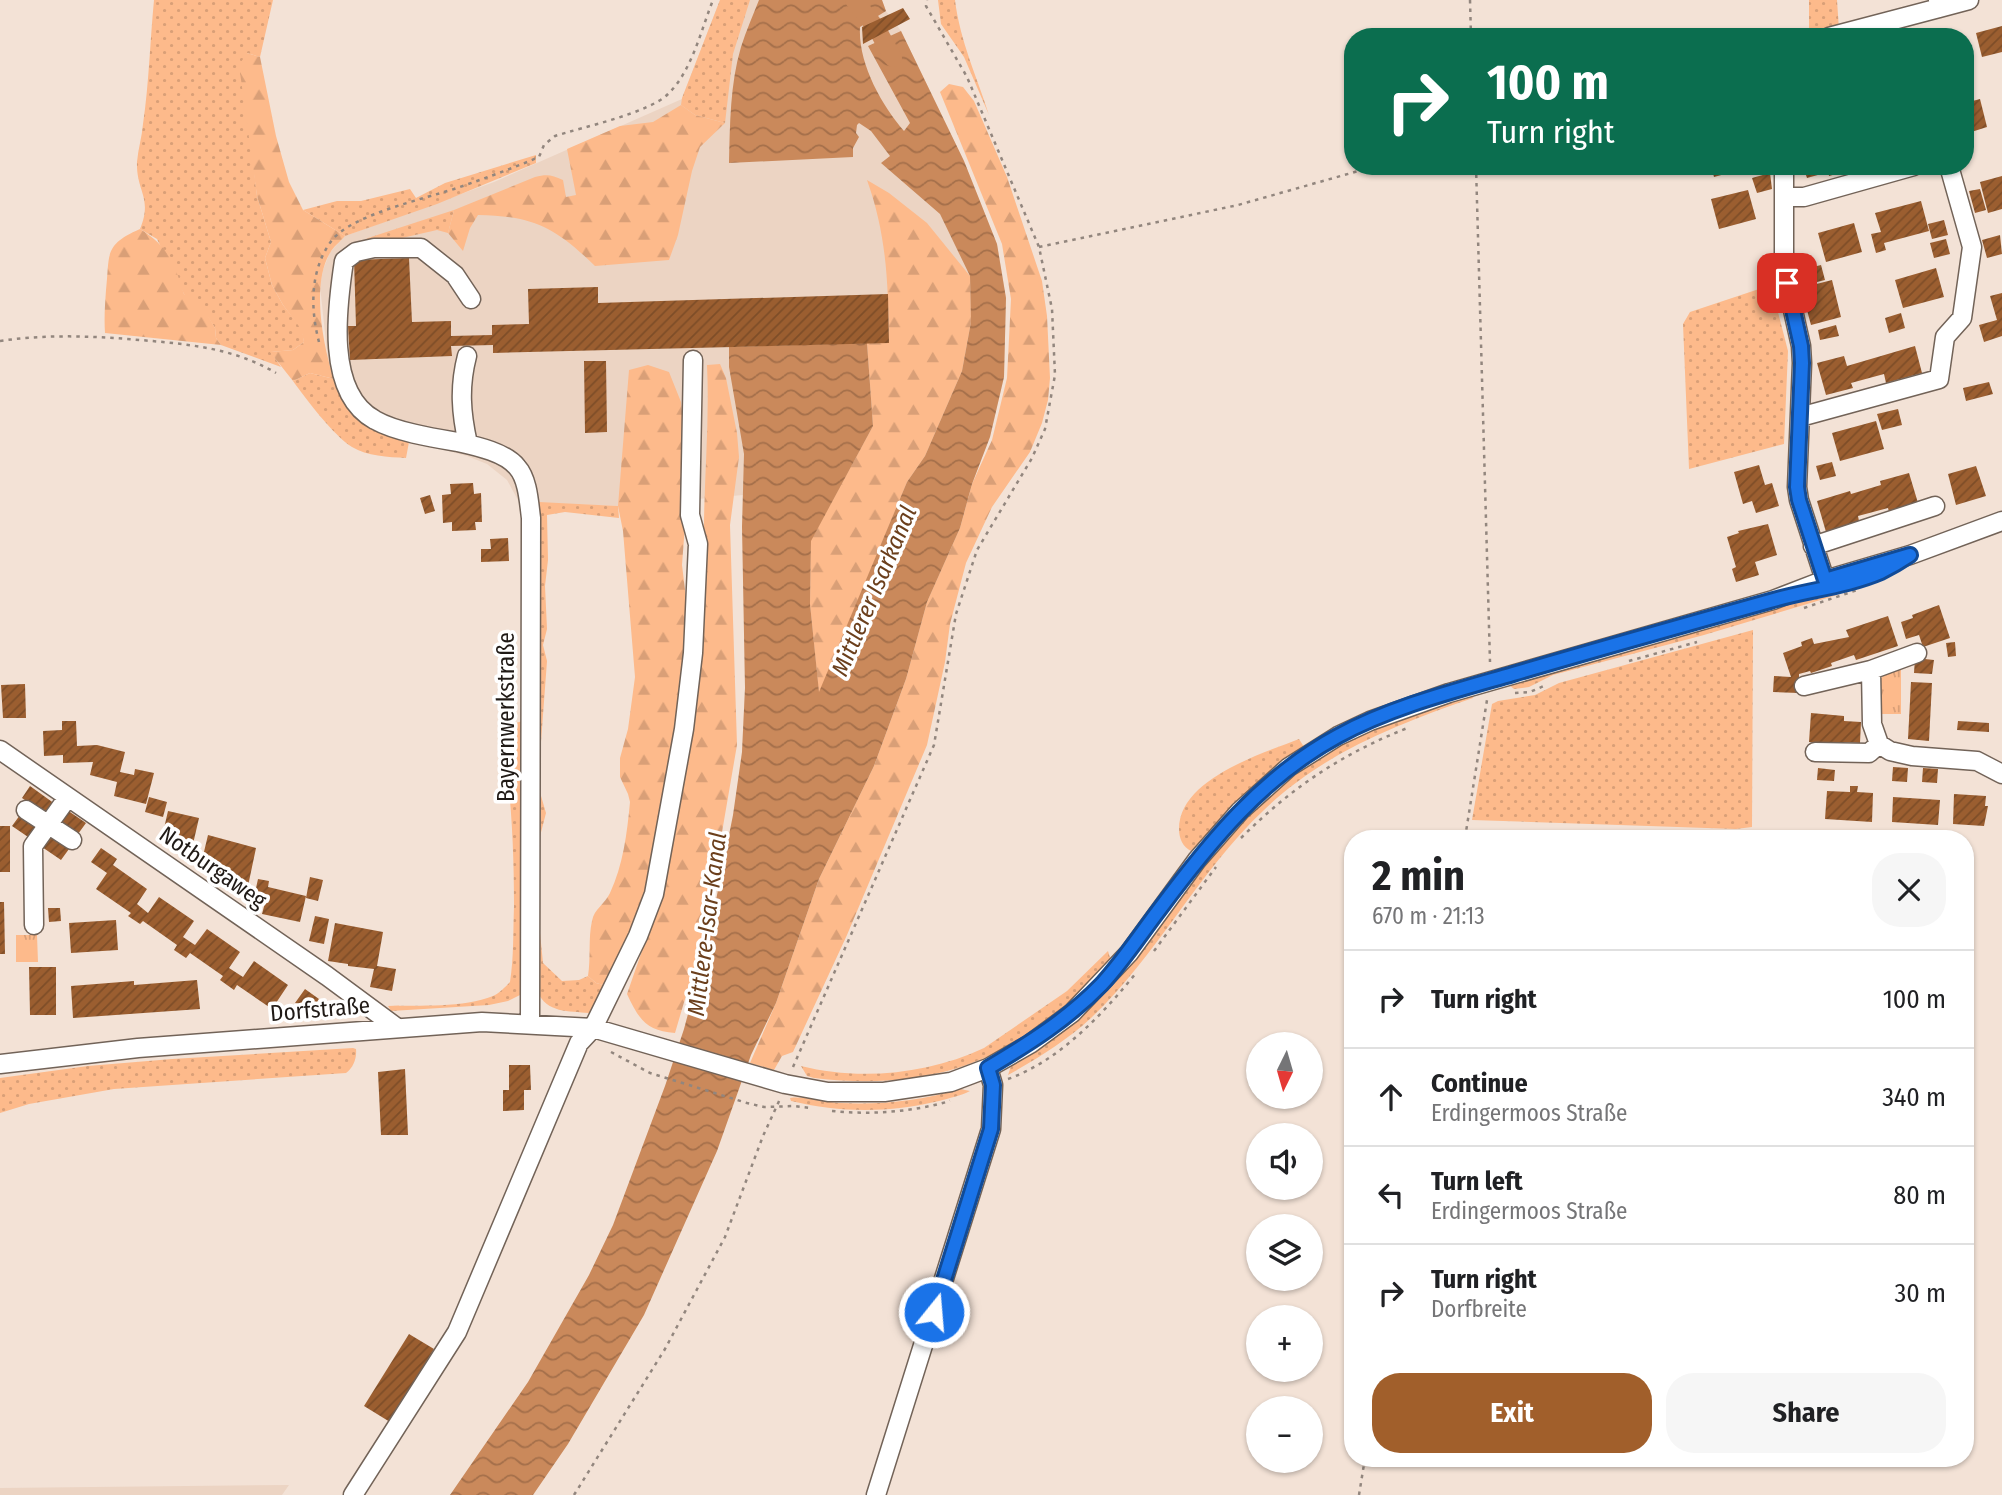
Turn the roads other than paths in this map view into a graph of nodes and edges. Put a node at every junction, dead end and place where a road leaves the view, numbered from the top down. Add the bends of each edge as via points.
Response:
1 (1969, 0) edge
2 (1939, 4) edge
3 (1859, 28) edge
4 (1784, 175) edge
5 (1882, 175) edge
6 (1952, 175) edge
7 (1784, 197) junction
8 (471, 299) dead end
9 (467, 356) dead end
10 (693, 359) dead end
11 (1800, 417) junction
12 (468, 444) junction
13 (1935, 506) dead end
14 (2002, 522) edge
15 (1813, 546) junction
16 (1910, 555) junction
17 (1825, 580) junction
18 (1773, 600) junction
19 (1917, 653) dead end
20 (1871, 670) junction
21 (1804, 686) dead end
22 (1879, 744) junction
23 (0, 750) edge
24 (1815, 752) dead end
25 (2002, 774) edge
26 (68, 797) junction
27 (26, 810) dead end
28 (47, 825) junction
29 (72, 840) dead end
30 (34, 925) dead end
31 (530, 1024) junction
32 (396, 1027) junction
33 (593, 1028) junction
34 (0, 1063) edge
35 (988, 1068) junction
36 (354, 1495) edge
37 (876, 1495) edge

1 - 2 street
2 - 3 street
4 - 7 street
5 - 7 street via 1804,197
6 - 11 street via 1972,247 1962,318 1945,337 1939,379
7 - 11 street via 1784,270 1801,346
8 - 12 street, Bayernwerkstraße via 454,275 421,248 374,248 344,261 338,301 341,376 351,398 374,420
9 - 12 street via 461,414
10 - 33 street via 690,515 698,544 684,729 654,894
11 - 15 street via 1797,487
12 - 31 street, Bayernwerkstraße via 517,467 527,489 531,518
13 - 15 street
14 - 16 street
15 - 17 street
16 - 17 street
16 - 18 street via 1870,575
17 - 18 street
18 - 35 street, Dorfstraße via 1489,689 1370,721 1338,736 1289,767 1240,811 1197,860 1129,953 1080,1005
19 - 20 street
20 - 21 street
20 - 22 street via 1872,724
22 - 24 street via 1869,753
22 - 25 street via 1912,755 1977,761
23 - 26 street, Notburgaweg
26 - 28 street
26 - 32 street, Notburgaweg
27 - 28 street
28 - 29 street
28 - 30 street via 33,846
31 - 32 street, Dorfstraße
31 - 33 street, Dorfstraße
32 - 34 street, Dorfstraße
33 - 35 street, Dorfstraße via 777,1082 828,1092 884,1092 951,1082
33 - 36 street via 579,1044 457,1332
35 - 37 street via 993,1085 991,1129

